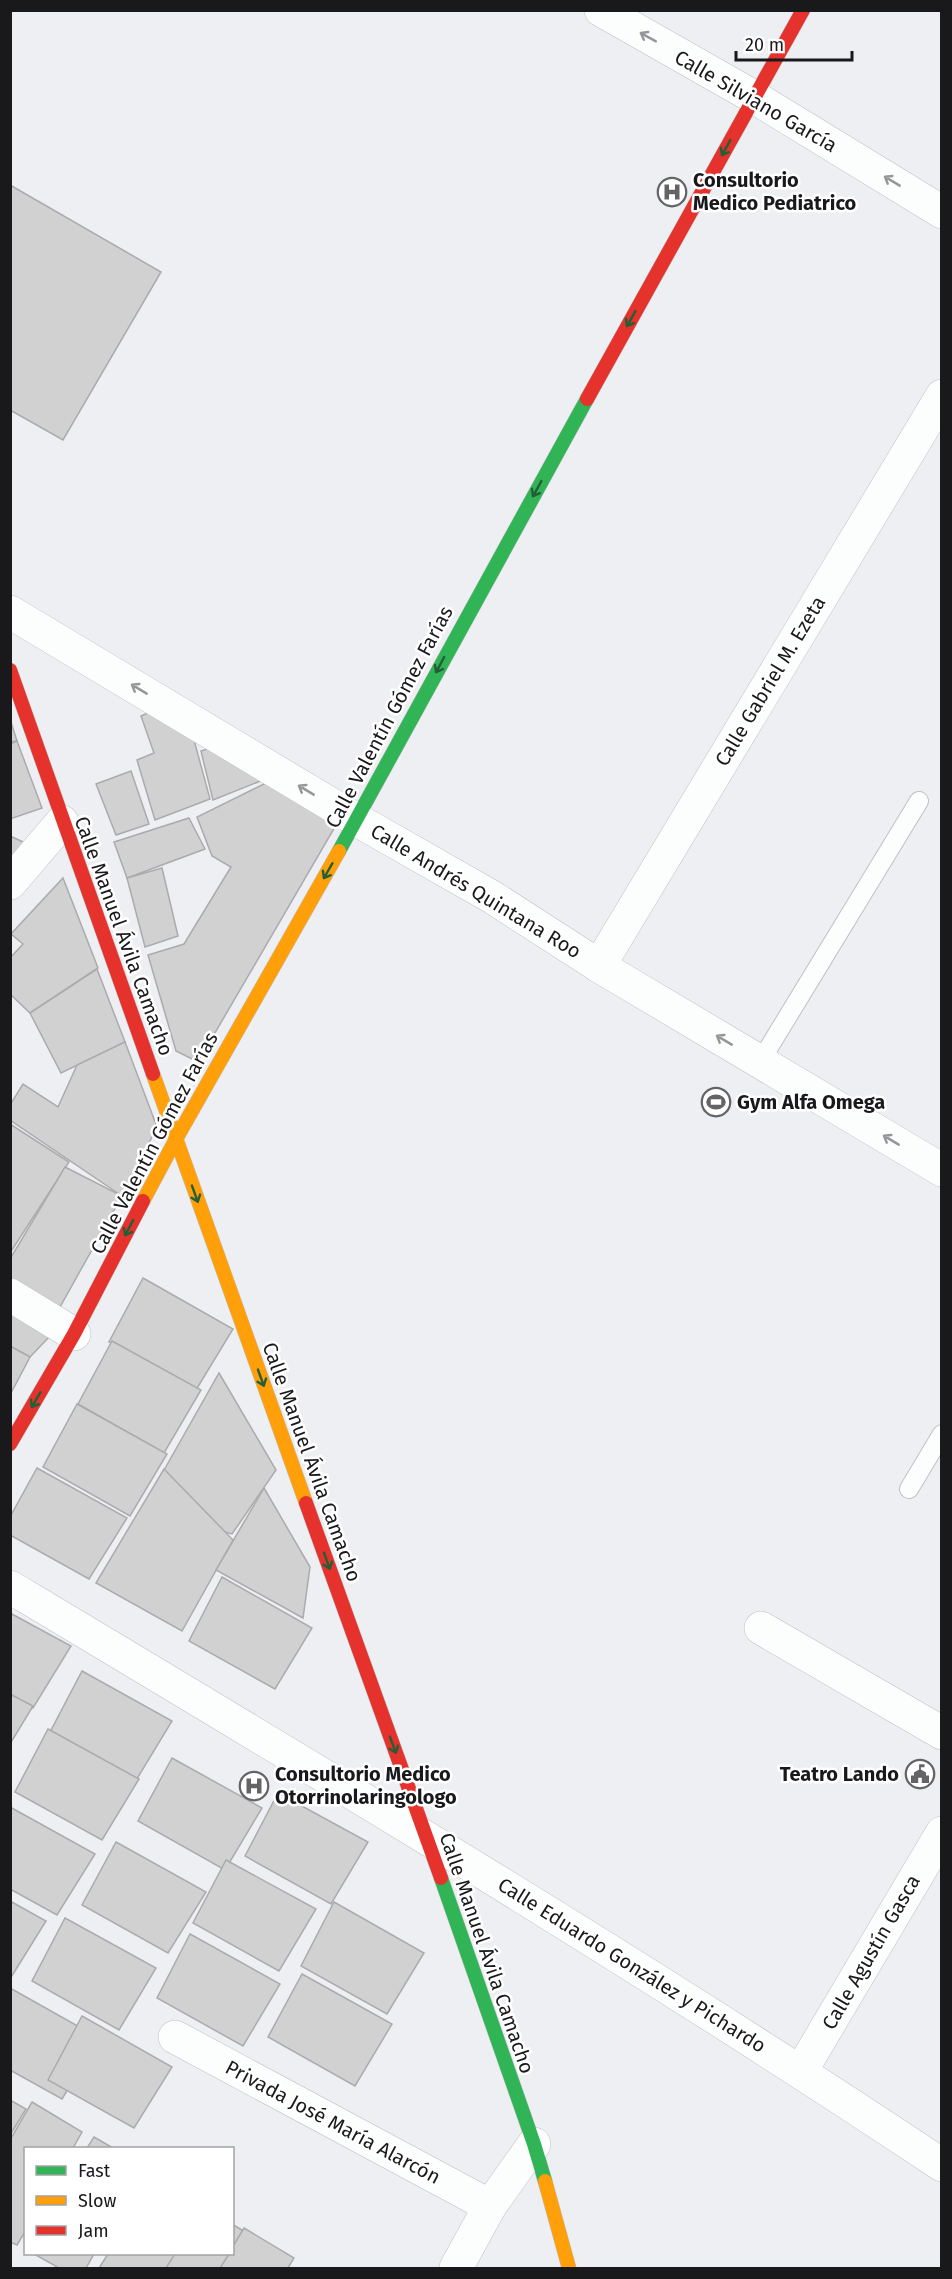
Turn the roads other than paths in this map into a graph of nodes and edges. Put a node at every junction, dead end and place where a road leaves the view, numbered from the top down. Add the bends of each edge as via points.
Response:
1 (601, 10) edge
2 (803, 10) edge
3 (754, 97) junction
4 (942, 212) edge
5 (942, 396) edge
6 (10, 612) edge
7 (10, 670) edge
8 (919, 801) dead end
9 (357, 820) junction
10 (62, 822) junction
11 (10, 883) edge
12 (599, 966) junction
13 (760, 1062) junction
14 (176, 1139) junction
15 (942, 1170) edge
16 (10, 1295) edge
17 (74, 1334) junction
18 (942, 1434) edge
19 (10, 1443) edge
20 (909, 1489) dead end
21 (10, 1587) edge
22 (760, 1628) dead end
23 (942, 1733) edge
24 (942, 1833) edge
25 (426, 1836) junction
26 (175, 2037) dead end
27 (801, 2071) junction
28 (534, 2144) junction
29 (942, 2165) edge
30 (490, 2206) junction
31 (456, 2268) edge
32 (569, 2268) edge

3 -> 1 street, Calle Silviano García
2 - 3 street, Calle Valentín Gómez Farías
4 -> 3 street, Calle Silviano García
3 -> 9 street, Calle Valentín Gómez Farías
5 - 12 street, Calle Gabriel M. Ezeta
9 -> 6 street, Calle Andrés Quintana Roo
7 - 10 street, Calle Manuel Ávila Camacho
8 - 13 lane
9 - 12 street, Calle Andrés Quintana Roo via 492,897
9 -> 14 street, Calle Valentín Gómez Farías
10 - 11 street
10 - 14 street, Calle Manuel Ávila Camacho
13 -> 12 street, Calle Andrés Quintana Roo
15 -> 13 street, Calle Andrés Quintana Roo
14 -> 17 street, Calle Valentín Gómez Farías
14 -> 25 street, Calle Manuel Ávila Camacho
16 - 17 street
17 -> 19 street, Calle Valentín Gómez Farías
18 - 20 lane
21 - 25 street, Calle Eduardo González y Pichardo
22 - 23 street
24 - 27 street, Calle Agustín Gasca
25 - 27 street, Calle Eduardo González y Pichardo
25 - 28 street, Calle Manuel Ávila Camacho
26 - 30 street, Privada José María Alarcón
27 - 29 street, Calle Eduardo González y Pichardo
28 - 30 street
28 - 32 street, Calle Manuel Ávila Camacho
30 - 31 street

